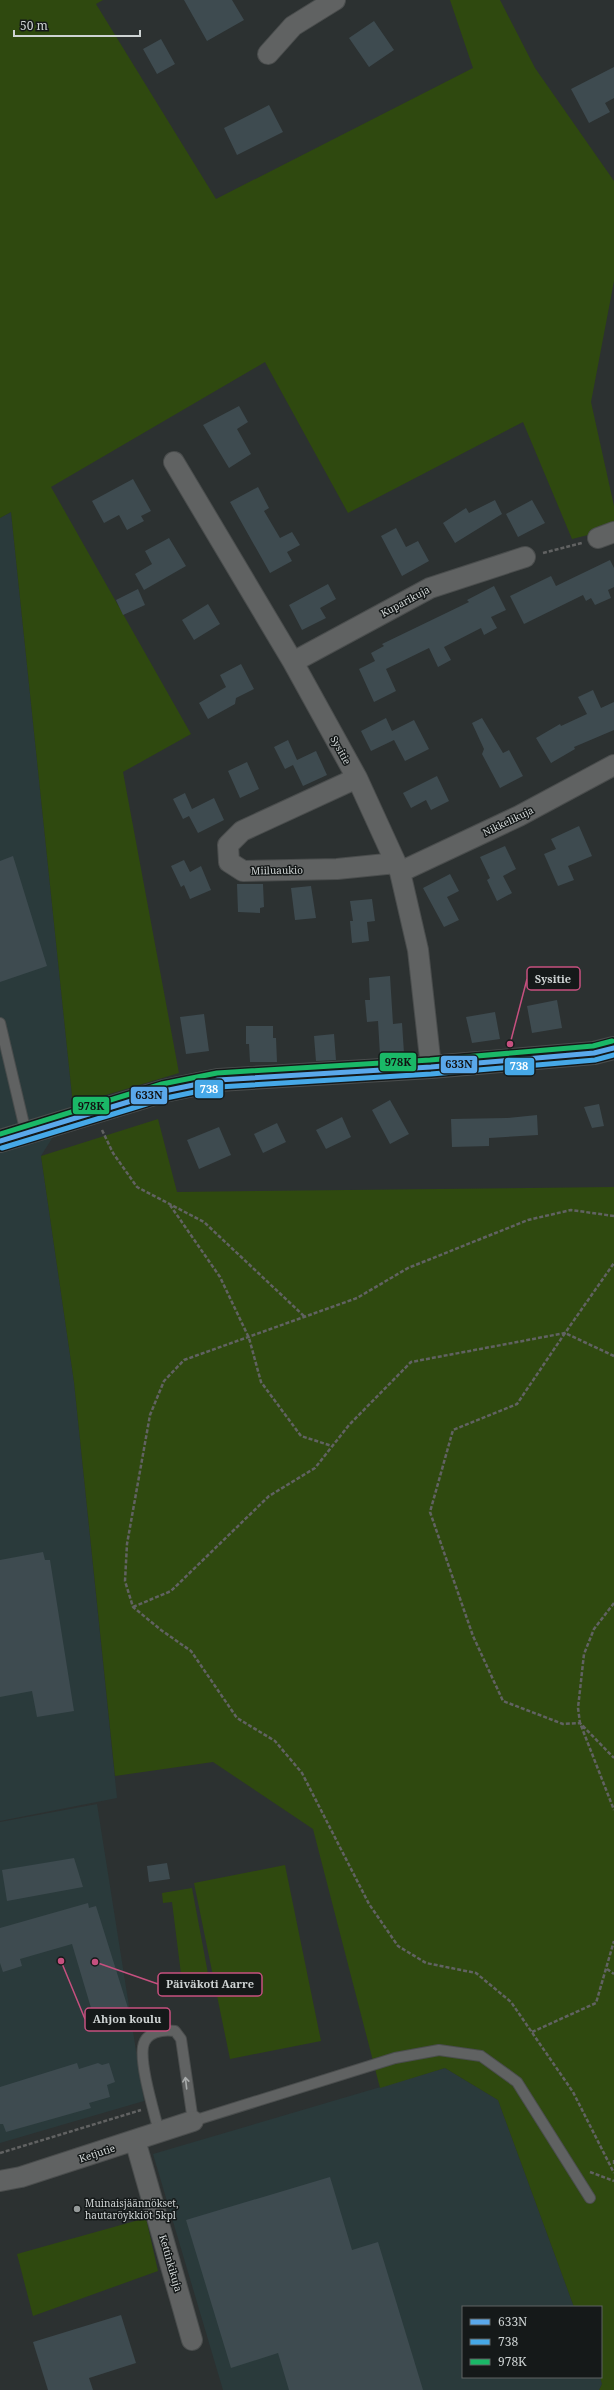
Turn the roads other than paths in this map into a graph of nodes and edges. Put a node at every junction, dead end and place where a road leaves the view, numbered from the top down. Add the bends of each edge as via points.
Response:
1 (335, 0) edge
2 (268, 54) dead end
3 (174, 462) dead end
4 (525, 557) road end
5 (293, 662) junction
6 (614, 765) edge
7 (357, 778) junction
8 (398, 867) junction
9 (0, 1023) edge
10 (614, 1048) edge
11 (431, 1067) junction
12 (26, 1133) junction
13 (0, 1141) edge
14 (193, 2121) junction
15 (159, 2132) junction
16 (135, 2140) junction
17 (0, 2181) edge
18 (590, 2198) dead end
19 (192, 2340) dead end

1 - 2 street via 293,26
3 - 5 street, Sysitie
4 - 5 street, Kuparikuja via 430,588
5 - 7 street, Sysitie
6 - 8 street, Nikkelikuja via 519,816
7 - 8 street, Sysitie
7 - 8 street, Miiluaukio via 242,831 228,845 229,862 243,871
8 - 11 street, Sysitie via 418,950
9 - 12 lane
10 - 11 street via 594,1053
11 - 12 street via 218,1080 164,1091
12 - 13 street
14 - 15 street, Ketjutie
14 -> 15 lane via 181,2039 175,2031 154,2033 146,2039 143,2047
14 - 18 lane via 395,2058 439,2050 481,2056 517,2082
15 - 16 street, Ketjutie
16 - 17 street, Ketjutie via 21,2177
16 - 19 street, Kettinkikuja

